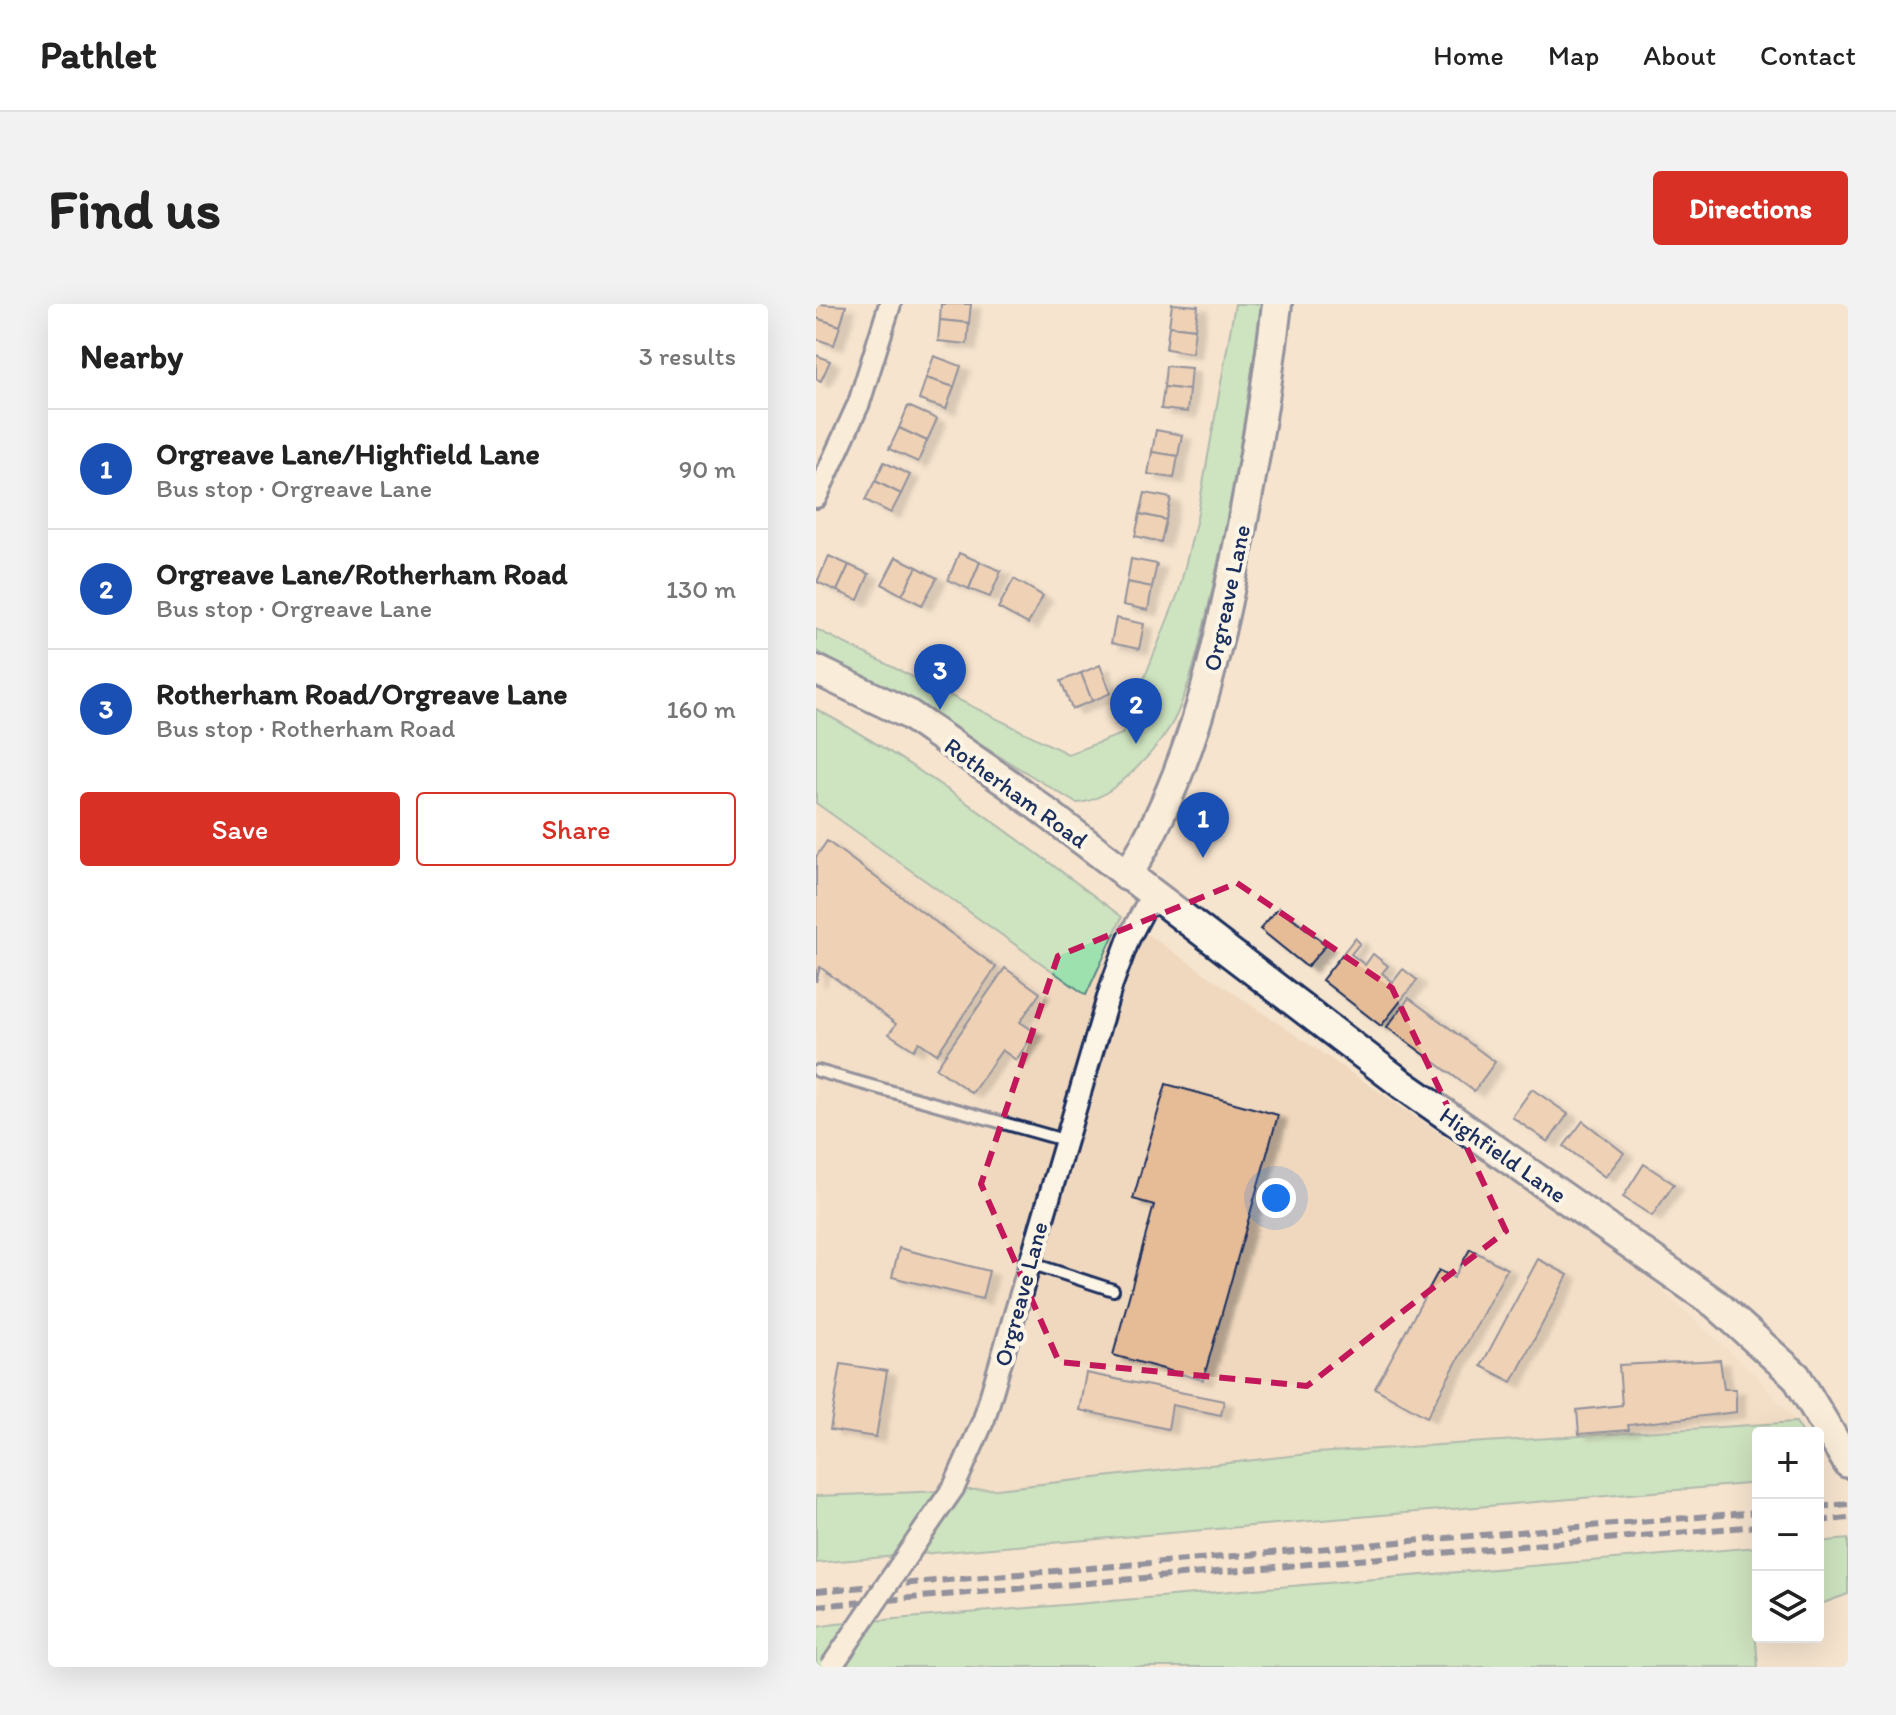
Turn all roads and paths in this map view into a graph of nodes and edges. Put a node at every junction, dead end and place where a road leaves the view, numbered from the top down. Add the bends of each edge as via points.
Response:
1 (890, 304) edge
2 (1277, 304) edge
3 (816, 497) edge
4 (816, 670) edge
5 (1127, 876) junction
6 (1152, 894) junction
7 (818, 1071) edge
8 (1064, 1140) junction
9 (1030, 1263) junction
10 (1113, 1290) dead end
11 (1848, 1463) edge
12 (831, 1667) edge

1 - 3 street via 859,403
2 - 5 main road, Orgreave Lane via 1263,424 1205,701 1174,791
4 - 5 main road, Rotherham Road via 908,714
5 - 6 main road, Highfield Lane
6 - 8 street, Orgreave Lane via 1112,984
6 - 11 main road, Highfield Lane via 1402,1084 1716,1304 1796,1376
7 - 8 lane
8 - 9 street, Orgreave Lane
9 - 10 lane
9 - 12 street, Orgreave Lane, bridge via 984,1419 954,1487

